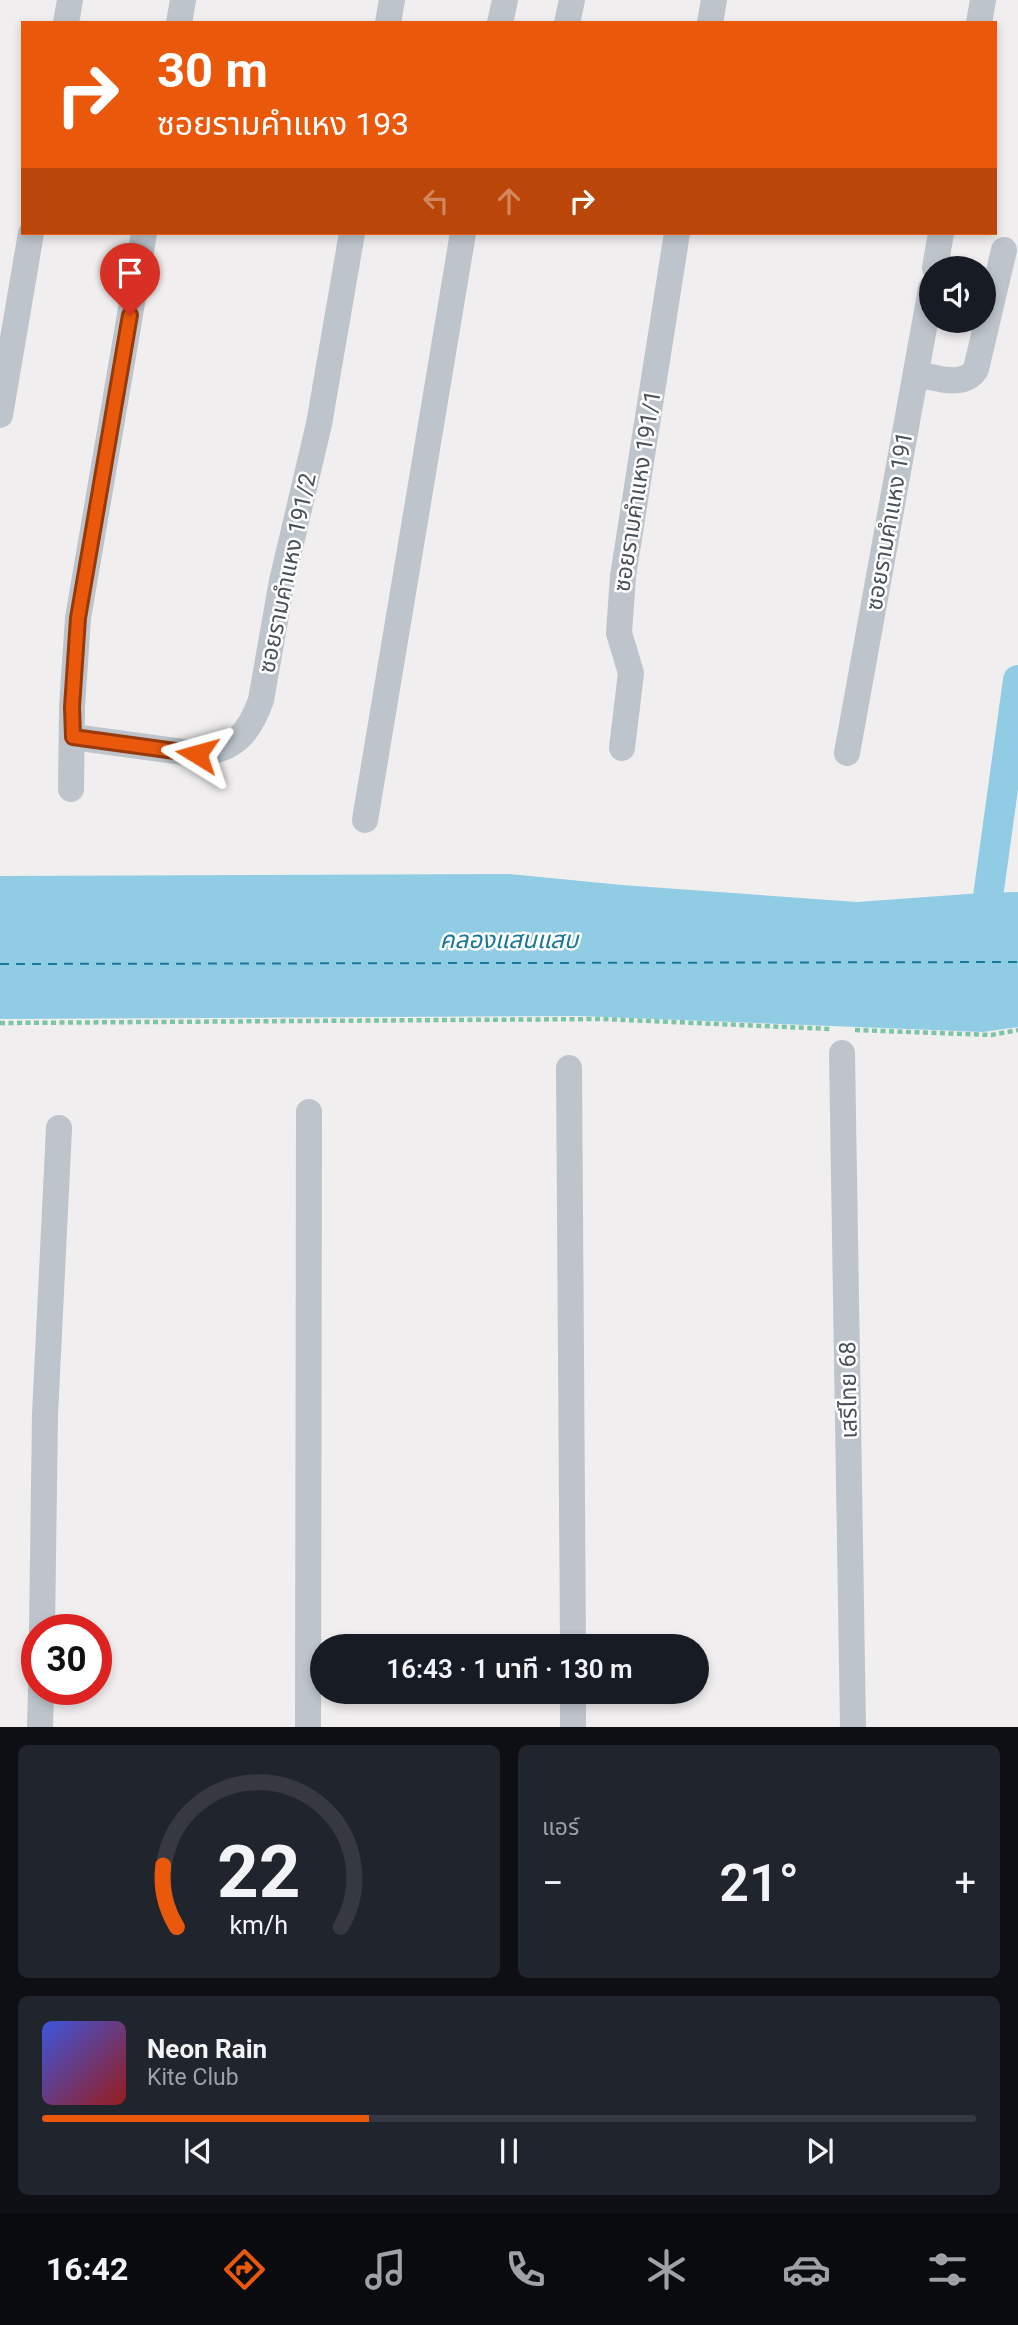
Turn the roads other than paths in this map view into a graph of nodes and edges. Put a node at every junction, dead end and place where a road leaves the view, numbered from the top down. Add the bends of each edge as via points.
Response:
1 (70, 0) edge
2 (183, 0) edge
3 (392, 0) edge
4 (505, 0) edge
5 (572, 0) edge
6 (714, 0) edge
7 (983, 0) edge
8 (66, 21) edge
9 (179, 21) edge
10 (388, 21) edge
11 (500, 21) edge
12 (567, 21) edge
13 (710, 21) edge
14 (979, 21) edge
15 (31, 235) edge
16 (144, 235) edge
17 (352, 235) edge
18 (463, 235) edge
19 (677, 235) edge
20 (941, 235) edge
21 (1004, 250) dead end
22 (937, 256) edge
23 (923, 333) edge
24 (916, 374) junction
25 (0, 415) edge
26 (73, 737) junction
27 (622, 748) dead end
28 (847, 753) dead end
29 (71, 789) dead end
30 (365, 820) dead end
31 (844, 1037) road end
32 (569, 1068) dead end
33 (309, 1112) dead end
34 (59, 1128) dead end
35 (42, 1614) edge
36 (572, 1634) edge
37 (573, 1704) edge
38 (41, 1705) edge
39 (40, 1727) edge
40 (308, 1727) edge
41 (573, 1727) edge
42 (853, 1727) edge

1 - 8 street
2 - 9 street
3 - 10 street
4 - 11 street
5 - 12 street
6 - 13 street
7 - 14 street
15 - 25 street
16 - 26 street via 78,618
17 - 26 street, ซอยรามคำแหง 191/2 via 319,424 255,718 243,737 216,752 197,754
18 - 30 street
19 - 27 street, ซอยรามคำแหง 191/1 via 620,602 619,633 631,673
20 - 22 street
21 - 24 street via 972,375 962,381
23 - 24 street, ซอยรามคำแหง 191
24 - 28 street, ซอยรามคำแหง 191
26 - 29 street
31 - 42 street, เสรีไทย 68
32 - 36 street
33 - 40 street
34 - 35 street
37 - 41 street
38 - 39 street

